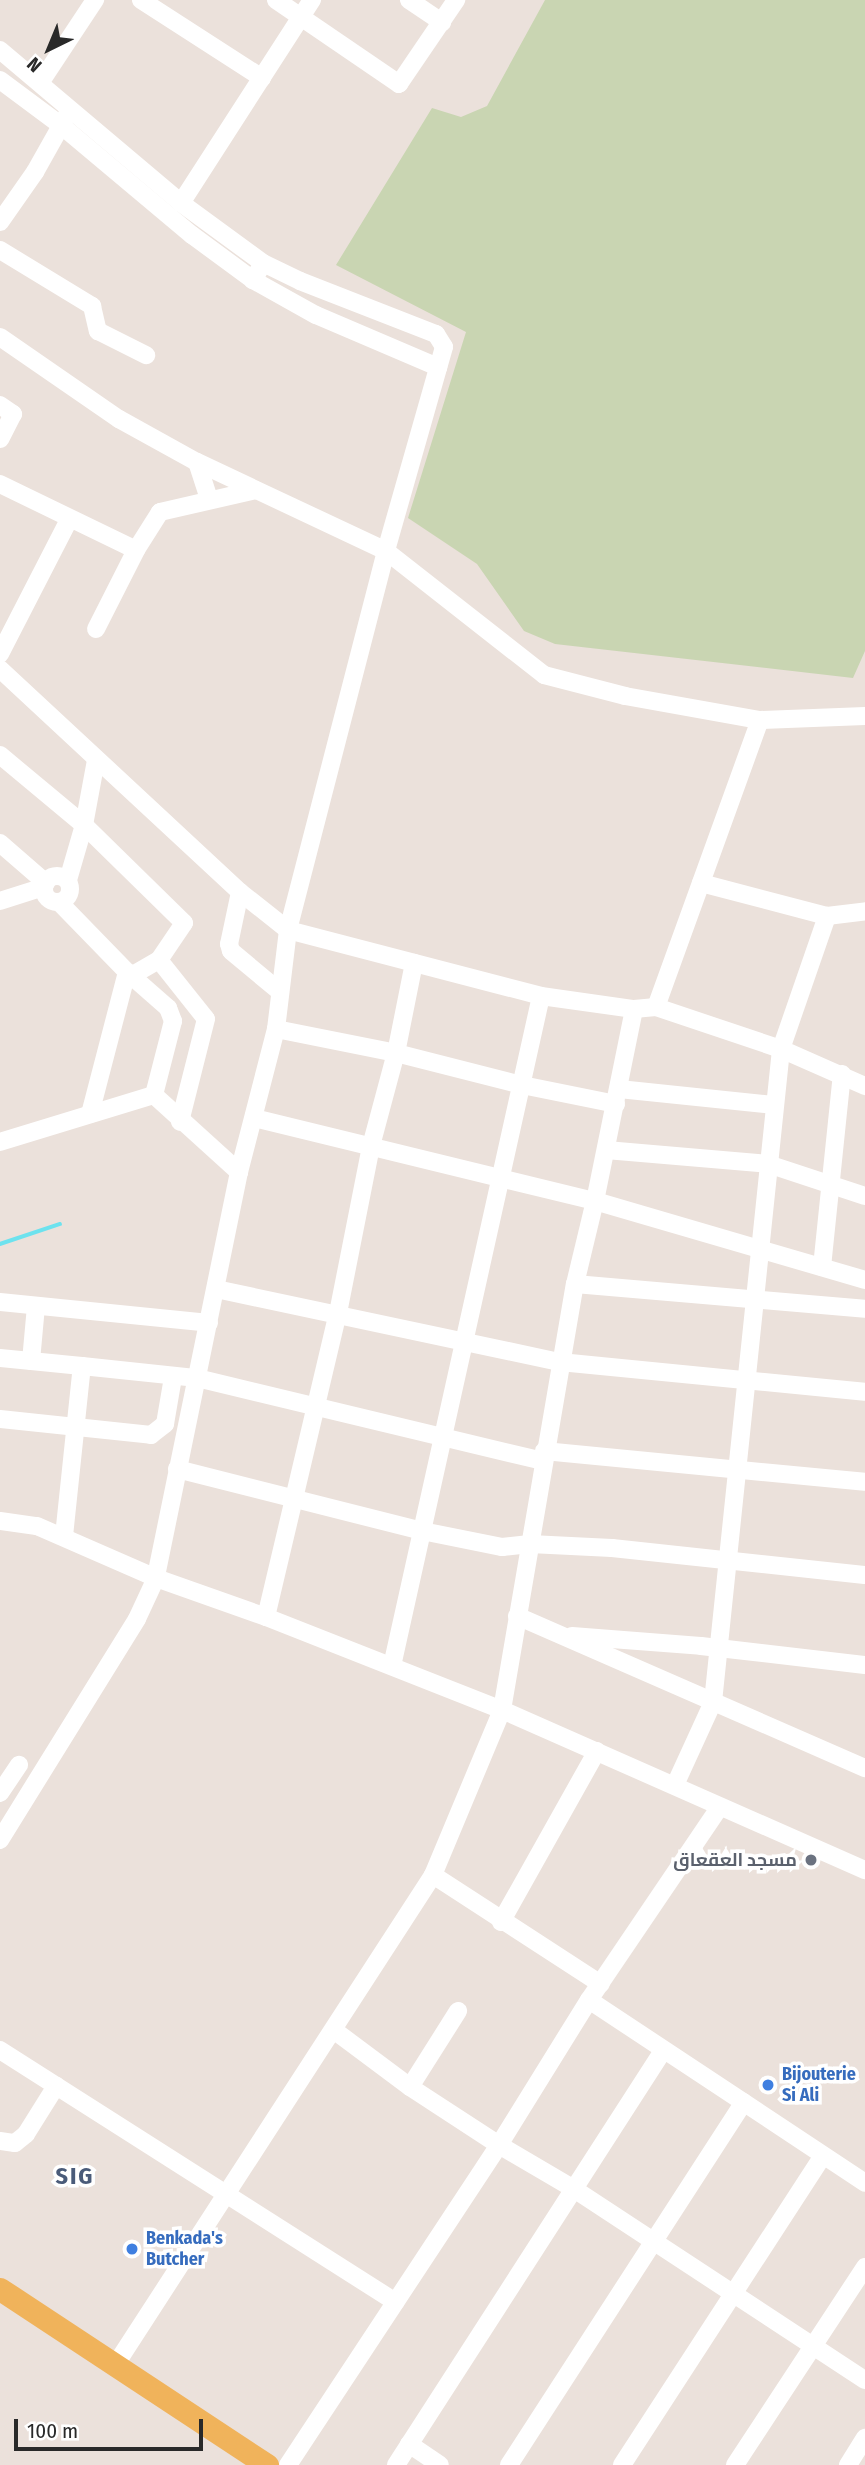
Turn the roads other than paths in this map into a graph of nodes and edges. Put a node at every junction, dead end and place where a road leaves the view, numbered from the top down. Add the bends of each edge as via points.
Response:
1 (95, 0) edge
2 (141, 0) edge
3 (276, 0) edge
4 (312, 0) edge
5 (409, 0) edge
6 (456, 0) edge
7 (301, 17) junction
8 (442, 22) junction
9 (0, 50) edge
10 (262, 78) junction
11 (0, 80) edge
12 (40, 83) junction
13 (72, 108) junction
14 (62, 125) junction
15 (181, 202) junction
16 (0, 222) edge
17 (0, 250) edge
18 (262, 263) junction
19 (253, 280) junction
20 (0, 337) edge
21 (146, 355) dead end
22 (438, 367) junction
23 (0, 405) edge
24 (0, 439) edge
25 (197, 463) junction
26 (0, 484) edge
27 (257, 490) junction
28 (209, 500) junction
29 (69, 520) junction
30 (136, 550) junction
31 (386, 551) junction
32 (96, 629) dead end
33 (0, 654) edge
34 (0, 669) edge
35 (865, 716) edge
36 (760, 720) junction
37 (0, 755) edge
38 (96, 760) junction
39 (85, 825) junction
40 (0, 843) edge
41 (68, 880) junction
42 (701, 883) junction
43 (45, 885) junction
44 (240, 892) junction
45 (0, 901) edge
46 (60, 902) junction
47 (865, 911) edge
48 (827, 916) junction
49 (288, 930) junction
50 (159, 960) junction
51 (414, 963) junction
52 (129, 974) junction
53 (279, 991) junction
54 (541, 996) junction
55 (656, 1007) junction
56 (634, 1009) junction
57 (276, 1029) junction
58 (781, 1049) junction
59 (396, 1053) junction
60 (842, 1074) junction
61 (522, 1085) junction
62 (865, 1086) edge
63 (154, 1095) junction
64 (617, 1097) junction
65 (773, 1105) junction
66 (90, 1114) junction
67 (254, 1118) junction
68 (180, 1122) junction
69 (0, 1142) edge
70 (371, 1146) junction
71 (606, 1150) junction
72 (768, 1164) junction
73 (239, 1172) junction
74 (501, 1177) junction
75 (830, 1183) junction
76 (865, 1196) edge
77 (595, 1201) junction
78 (761, 1251) junction
79 (822, 1267) junction
80 (865, 1280) edge
81 (575, 1284) junction
82 (216, 1289) junction
83 (755, 1298) junction
84 (0, 1303) edge
85 (36, 1306) junction
86 (865, 1309) edge
87 (338, 1313) junction
88 (209, 1323) junction
89 (464, 1343) junction
90 (0, 1358) edge
91 (31, 1361) junction
92 (560, 1362) junction
93 (82, 1366) junction
94 (173, 1377) junction
95 (197, 1378) junction
96 (748, 1379) junction
97 (865, 1392) edge
98 (316, 1404) junction
99 (0, 1419) edge
100 (77, 1426) junction
101 (443, 1437) junction
102 (544, 1456) junction
103 (740, 1468) junction
104 (177, 1469) junction
105 (865, 1482) edge
106 (295, 1497) junction
107 (0, 1521) edge
108 (422, 1531) junction
109 (64, 1536) junction
110 (530, 1544) junction
111 (729, 1560) junction
112 (865, 1575) edge
113 (156, 1578) junction
114 (517, 1616) junction
115 (266, 1617) junction
116 (559, 1636) junction
117 (720, 1649) junction
118 (865, 1665) edge
119 (392, 1666) junction
120 (713, 1702) junction
121 (502, 1710) junction
122 (597, 1751) junction
123 (19, 1765) dead end
124 (865, 1769) edge
125 (675, 1785) junction
126 (0, 1793) edge
127 (719, 1808) junction
128 (0, 1840) edge
129 (865, 1870) edge
130 (433, 1875) junction
131 (501, 1922) junction
132 (601, 1984) junction
133 (589, 2000) junction
134 (458, 2011) dead end
135 (335, 2031) junction
136 (0, 2050) edge
137 (663, 2050) junction
138 (56, 2086) junction
139 (410, 2087) junction
140 (744, 2102) junction
141 (0, 2141) edge
142 (499, 2145) junction
143 (823, 2156) junction
144 (865, 2183) edge
145 (574, 2189) junction
146 (227, 2193) junction
147 (655, 2242) junction
148 (865, 2267) edge
149 (0, 2289) edge
150 (736, 2294) junction
151 (395, 2302) junction
152 (813, 2346) junction
153 (116, 2364) junction
154 (865, 2380) edge
155 (865, 2438) edge
156 (409, 2444) junction
157 (267, 2465) edge
158 (288, 2465) edge
159 (396, 2465) edge
160 (440, 2465) edge
161 (509, 2465) edge
162 (622, 2465) edge
163 (735, 2465) edge
164 (848, 2465) edge

1 - 12 street
2 - 10 street
3 - 7 street
4 - 7 street
5 - 8 street
6 - 8 street
7 - 8 street via 400,83
7 - 10 street
9 - 12 street
10 - 15 street
11 - 14 street
12 - 13 street
13 - 14 street
13 - 15 street
14 - 16 street
14 - 19 street
15 - 18 street
17 - 21 street via 92,306 97,331
18 - 19 street
18 - 22 street via 436,334 444,348
19 - 22 street via 316,314
20 - 25 street via 119,419
22 - 31 street
23 - 24 street via 13,414
25 - 27 street
25 - 28 street
26 - 29 street
27 - 28 street
27 - 31 street
28 - 30 street via 156,514
29 - 30 street
29 - 33 street
30 - 32 street
31 - 36 street via 544,675 625,696
31 - 49 street
34 - 38 street
35 - 36 street
36 - 42 street
37 - 39 street
38 - 39 street
38 - 44 street
39 - 41 street
39 - 50 street via 184,923
40 - 43 street
41 - 43 street via 56,876
41 - 46 street via 71,891
42 - 48 street
42 - 55 street
43 - 45 street
43 - 46 street via 48,899
44 - 49 street
44 - 53 street via 231,951
46 - 52 street
47 - 48 street
48 - 58 street
49 - 51 street
49 - 53 street
50 - 52 street
50 - 68 street via 206,1019
51 - 54 street
51 - 59 street
52 - 63 street via 172,1015
52 - 66 street
53 - 57 street
54 - 56 street
54 - 61 street
55 - 56 street
55 - 58 street
56 - 64 street
57 - 59 street
57 - 67 street
58 - 60 street
58 - 65 street
59 - 61 street
59 - 70 street
60 - 62 street
60 - 75 street
61 - 64 street
61 - 74 street
63 - 66 street
63 - 68 street
64 - 65 street
64 - 71 street
65 - 72 street
66 - 69 street
67 - 70 street
67 - 73 street
68 - 73 street
70 - 74 street
70 - 87 street
71 - 72 street
71 - 77 street
72 - 75 street
72 - 78 street
73 - 82 street
74 - 77 street
74 - 89 street
75 - 76 street
75 - 79 street
77 - 78 street
77 - 81 street
78 - 79 street
78 - 83 street
79 - 80 street
81 - 83 street
81 - 92 street
82 - 87 street
82 - 88 street
83 - 86 street
83 - 96 street
84 - 85 street
85 - 88 street
85 - 91 street
87 - 89 street
87 - 98 street
88 - 95 street
89 - 92 street
89 - 101 street
90 - 91 street
91 - 93 street
92 - 96 street
92 - 102 street
93 - 94 street
93 - 100 street
94 - 95 street
94 - 100 street via 165,1424 157,1433 151,1436
95 - 98 street
95 - 104 street
96 - 97 street
96 - 103 street
98 - 101 street
98 - 106 street
99 - 100 street
100 - 109 street
101 - 102 street
101 - 108 street
102 - 103 street
102 - 110 street
103 - 105 street
103 - 111 street
104 - 106 street
104 - 113 street
106 - 108 street
106 - 115 street
107 - 109 street via 37,1526
108 - 110 street via 502,1547
108 - 119 street
109 - 113 street
110 - 111 street
110 - 114 street
111 - 112 street
111 - 117 street
113 - 115 street
113 - 128 street via 137,1619
114 - 116 street
114 - 121 street
115 - 119 street
116 - 117 street
116 - 120 street
117 - 118 street
117 - 120 street
119 - 121 street
120 - 124 street
120 - 125 street
121 - 122 street
121 - 130 street
122 - 125 street
122 - 131 street
123 - 126 street
125 - 127 street
127 - 129 street
127 - 132 street
130 - 131 street
130 - 135 street
131 - 132 street
132 - 133 street
133 - 137 street
133 - 142 street
134 - 139 street
135 - 139 street
135 - 146 street
136 - 138 street
137 - 140 street
137 - 145 street
138 - 141 street via 26,2134 15,2143
138 - 146 street
139 - 142 street
140 - 143 street
140 - 147 street
142 - 145 street
142 - 151 street
143 - 144 street
143 - 150 street
145 - 147 street
145 - 156 street
146 - 151 street
146 - 153 street
147 - 150 street
147 - 161 street
148 - 152 street
149 - 153 main road
150 - 152 street
150 - 162 street
151 - 158 street
152 - 154 street
152 - 163 street
153 - 157 main road
155 - 164 street
156 - 159 street
156 - 160 street

